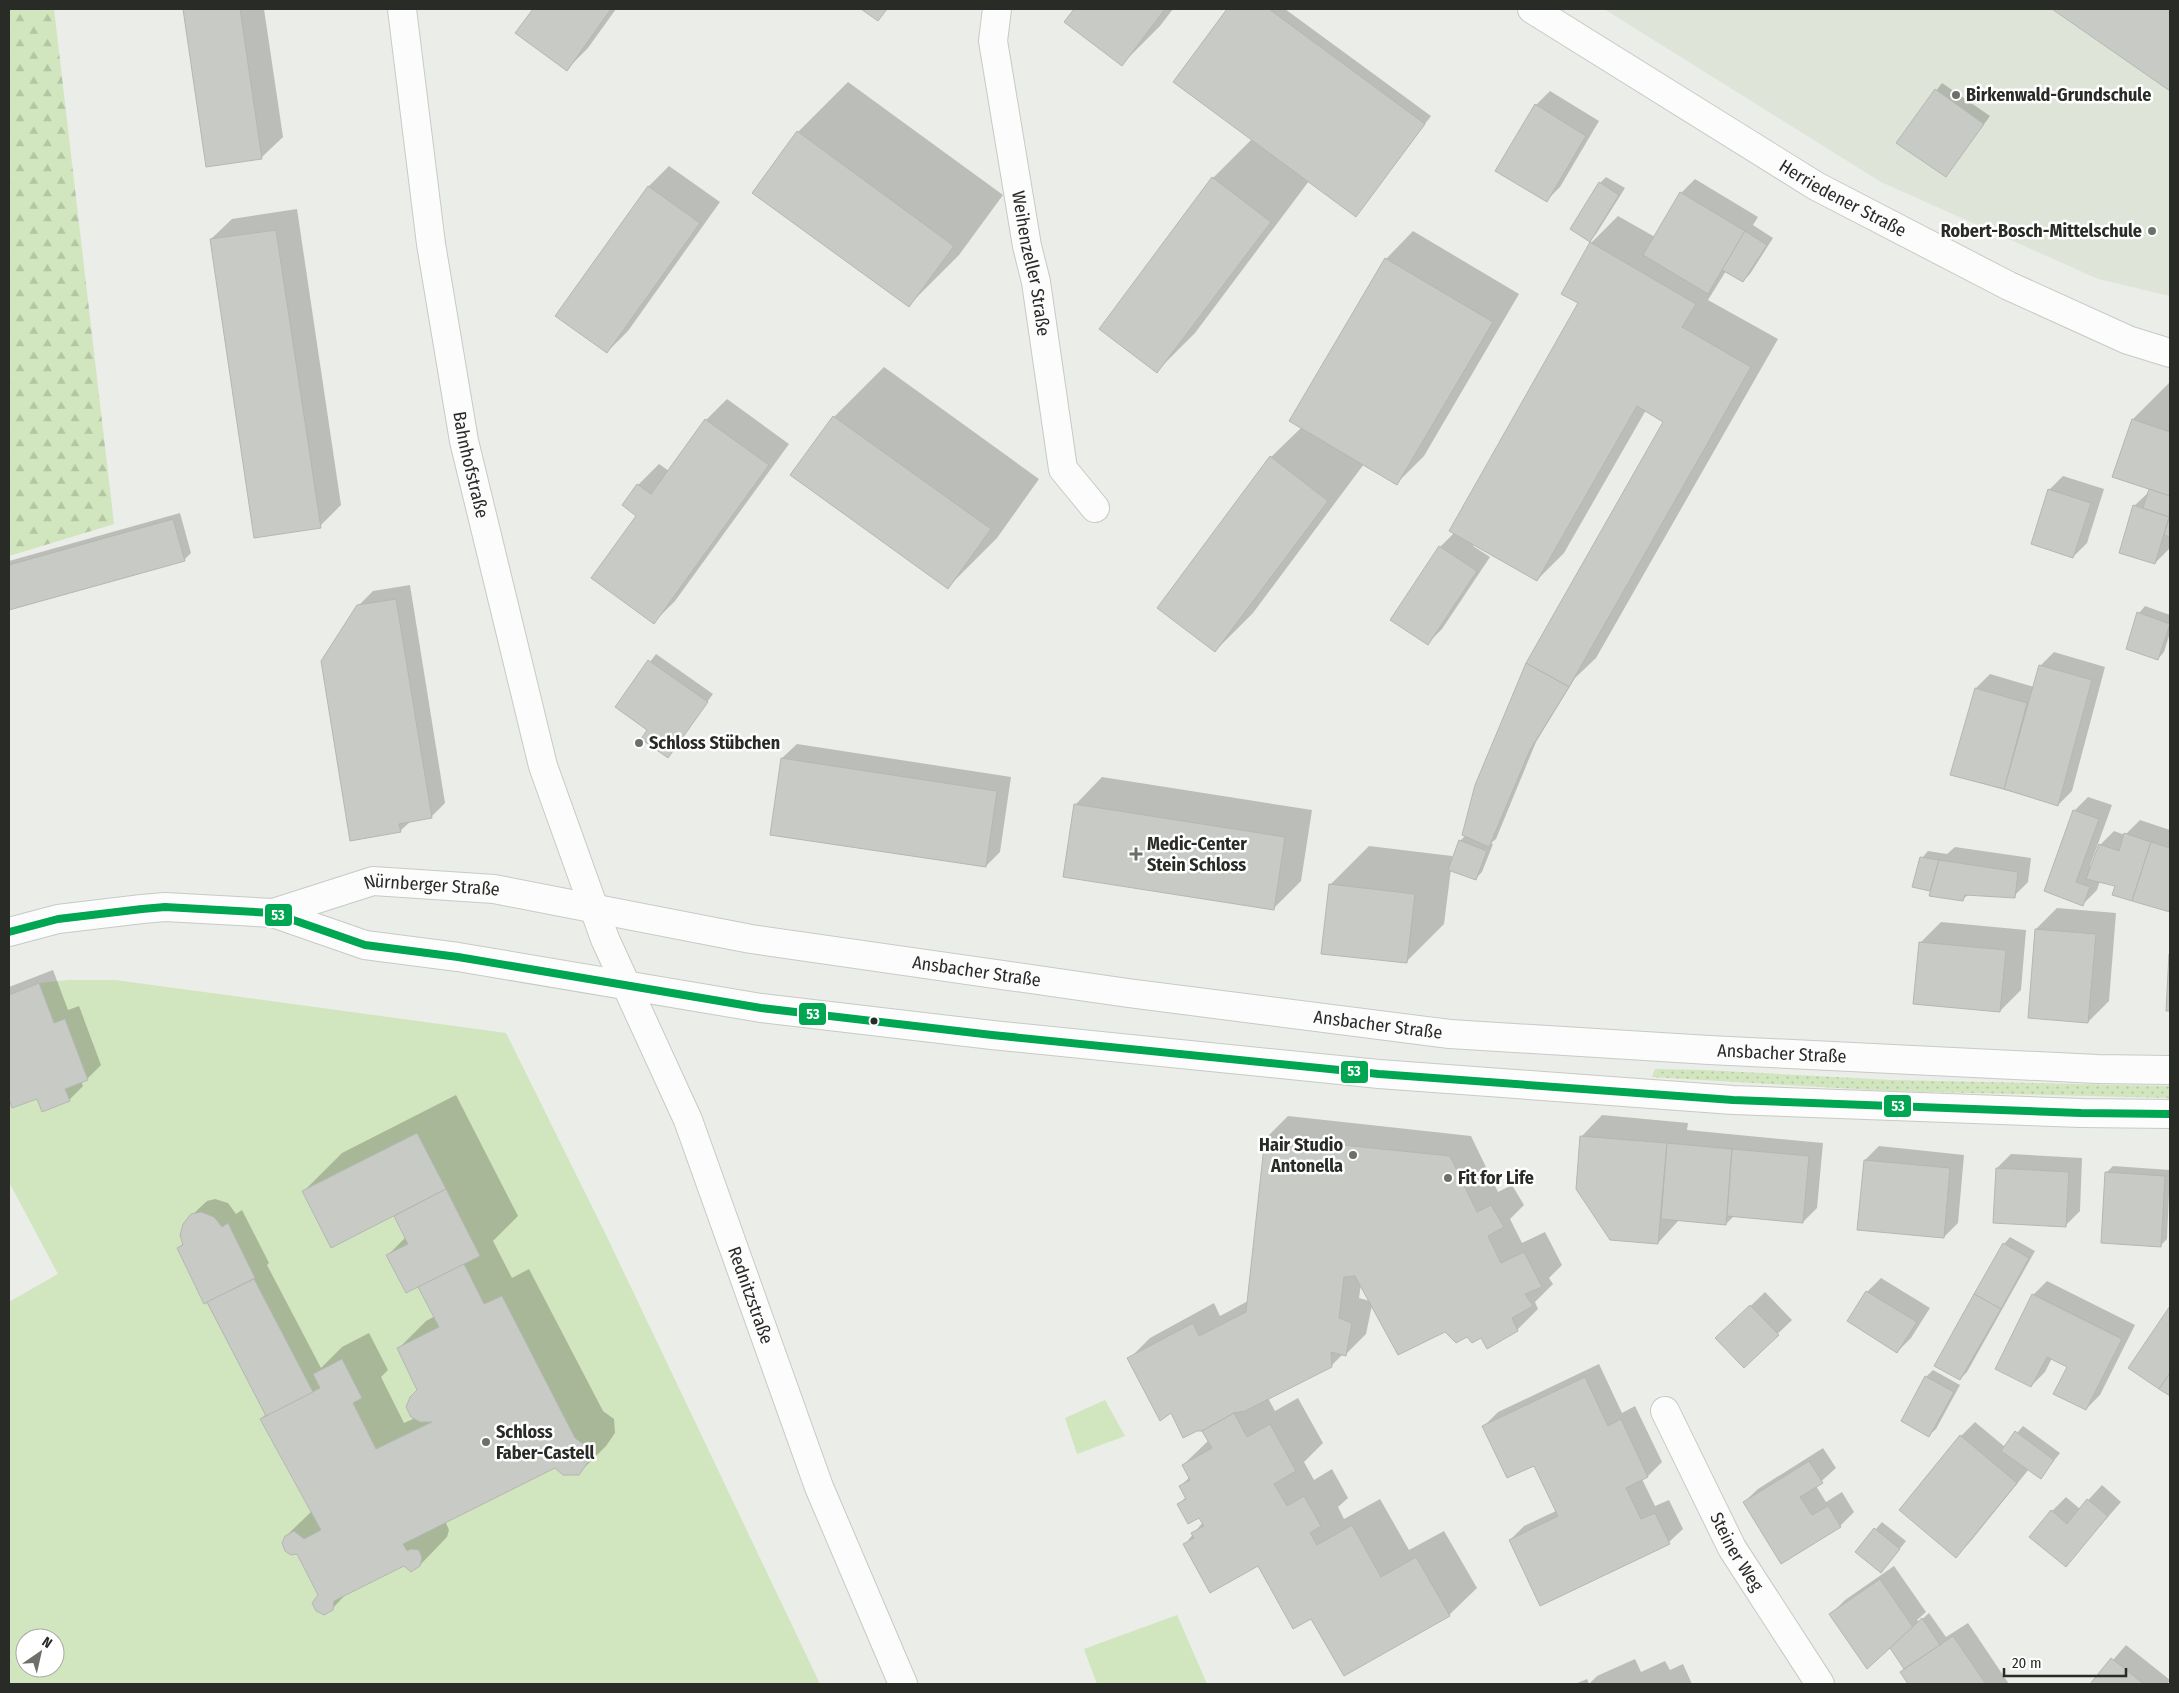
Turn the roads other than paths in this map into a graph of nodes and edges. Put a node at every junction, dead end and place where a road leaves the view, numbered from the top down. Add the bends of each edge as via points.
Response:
1 (402, 9) edge
2 (997, 9) edge
3 (1532, 9) edge
4 (2170, 353) edge
5 (1094, 508) dead end
6 (595, 908) junction
7 (273, 913) junction
8 (9, 932) edge
9 (624, 984) junction
10 (2170, 1070) edge
11 (2170, 1114) edge
12 (1665, 1411) dead end
13 (903, 1684) edge
14 (1820, 1684) edge

1 - 6 main road, Bahnhofstraße via 432,244 466,450 542,766
2 - 5 main road, Weihenzeller Straße via 993,41 1027,246 1036,282 1064,469
3 - 4 main road, Herriedener Straße via 1816,186 2009,286 2128,340
6 - 7 main road, Nürnberger Straße via 494,889 372,881
6 - 9 main road, Rednitzstraße
6 - 10 main road, Ansbacher Straße via 751,939 1128,994 1450,1034 1719,1051
7 - 8 main road, Nürnberger Straße via 142,909 58,919
7 - 9 main road, Nürnberger Straße via 365,945
9 - 11 main road via 761,1008 992,1035 1418,1077 1733,1100
9 - 13 main road, Rednitzstraße via 688,1120 819,1487
12 - 14 main road, Steiner Weg via 1732,1548

